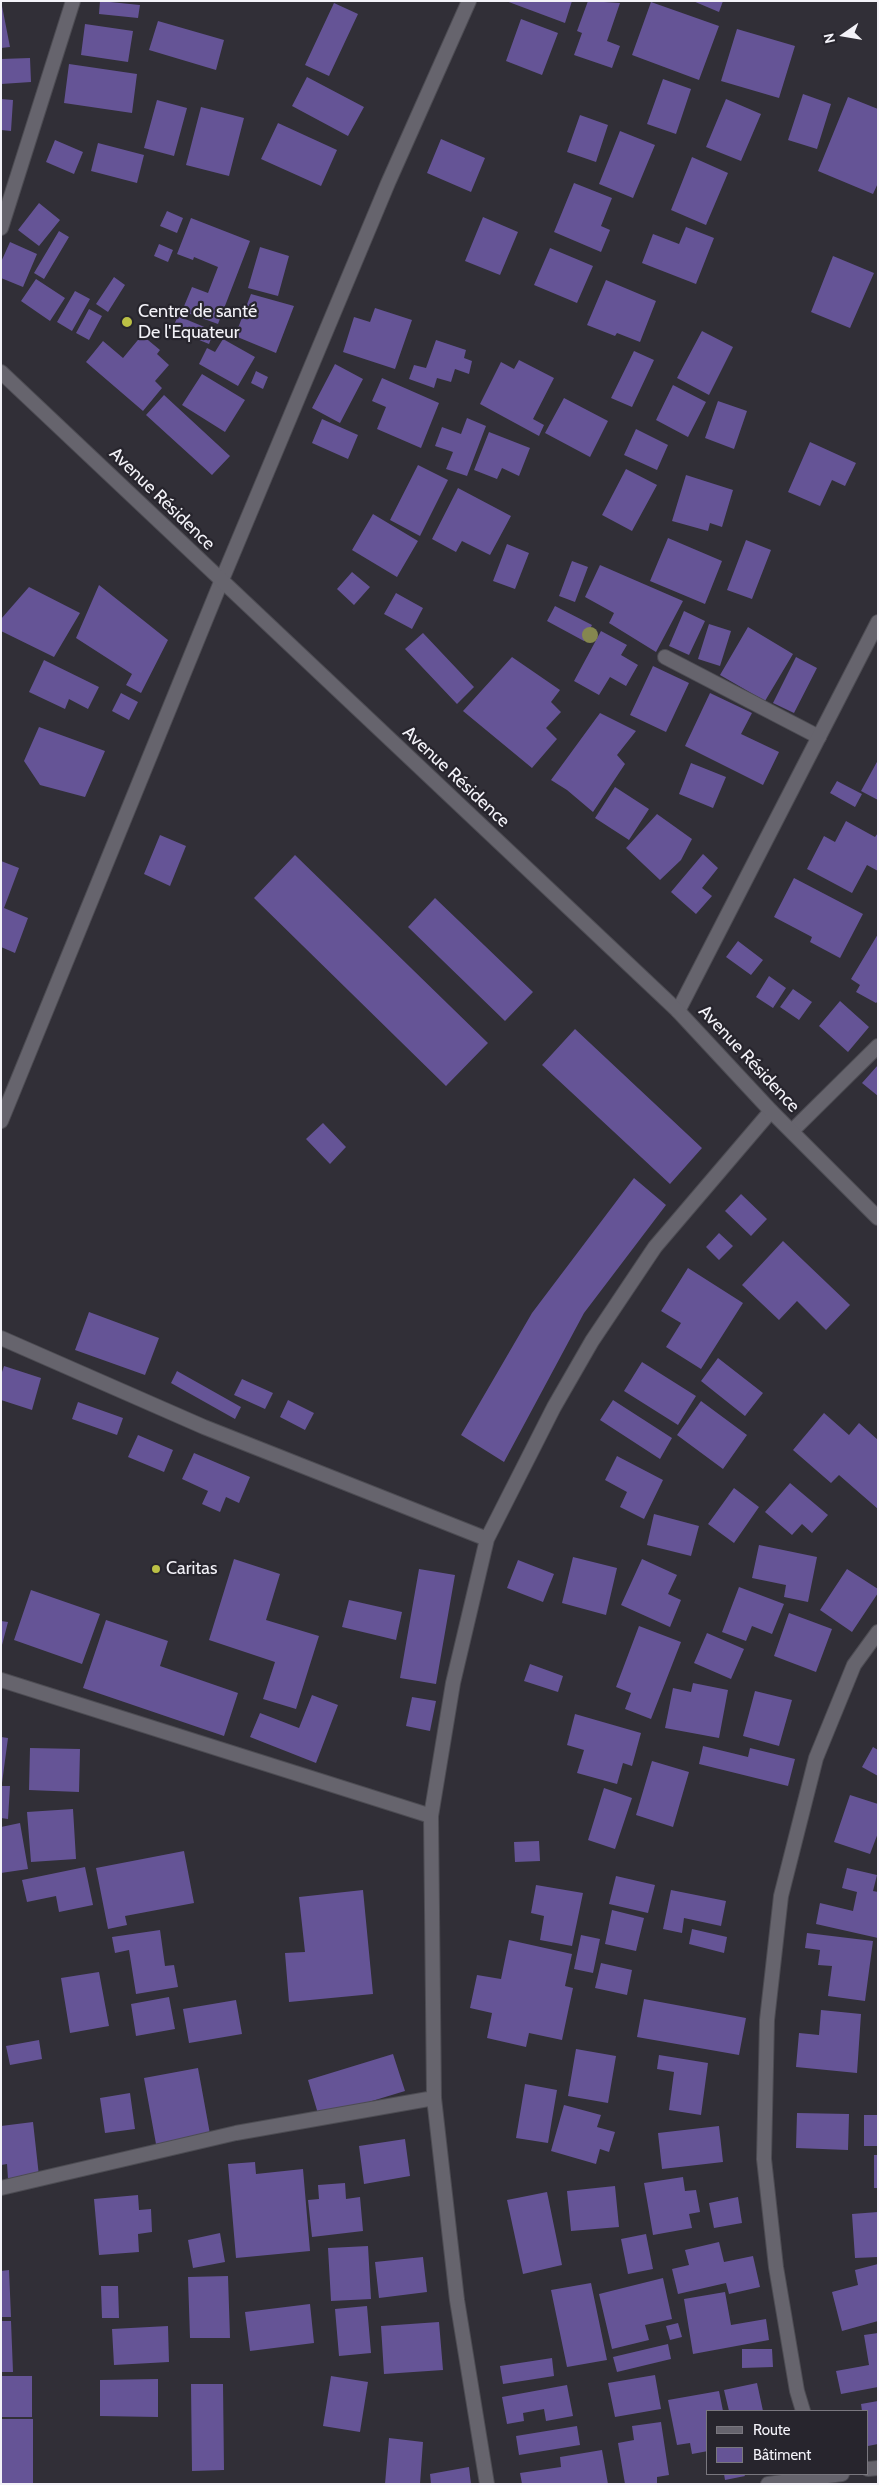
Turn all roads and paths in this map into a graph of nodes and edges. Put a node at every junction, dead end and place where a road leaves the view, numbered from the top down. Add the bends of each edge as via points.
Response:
1 (72, 1) edge
2 (469, 1) edge
3 (1, 228) edge
4 (1, 372) edge
5 (222, 582) junction
6 (878, 622) edge
7 (665, 657) dead end
8 (819, 737) junction
9 (678, 1011) junction
10 (878, 1046) edge
11 (771, 1111) junction
12 (1, 1121) edge
13 (792, 1131) junction
14 (878, 1218) edge
15 (1, 1338) edge
16 (486, 1539) junction
17 (878, 1632) edge
18 (1, 1680) edge
19 (431, 1816) junction
20 (434, 2098) junction
21 (1, 2188) edge
22 (803, 2410) edge
23 (838, 2475) edge
24 (825, 2478) edge
25 (487, 2484) edge
26 (768, 2484) edge

1 - 3 street
2 - 5 street via 388,183
4 - 5 street, Avenue Résidence
5 - 9 street, Avenue Résidence
5 - 12 street
6 - 8 street
7 - 8 street
8 - 9 street
9 - 11 street, Avenue Résidence
10 - 13 street
11 - 13 street, Avenue Résidence
11 - 16 street via 654,1246 592,1341 554,1407
13 - 14 street, Avenue Résidence
15 - 16 street via 204,1427
16 - 19 street via 453,1683
17 - 22 street via 854,1665 816,1758 781,1896 768,2020 764,2159 776,2266
18 - 19 street
19 - 20 street
20 - 21 street via 236,2133
20 - 25 street via 457,2300
23 - 24 street
24 - 26 street

